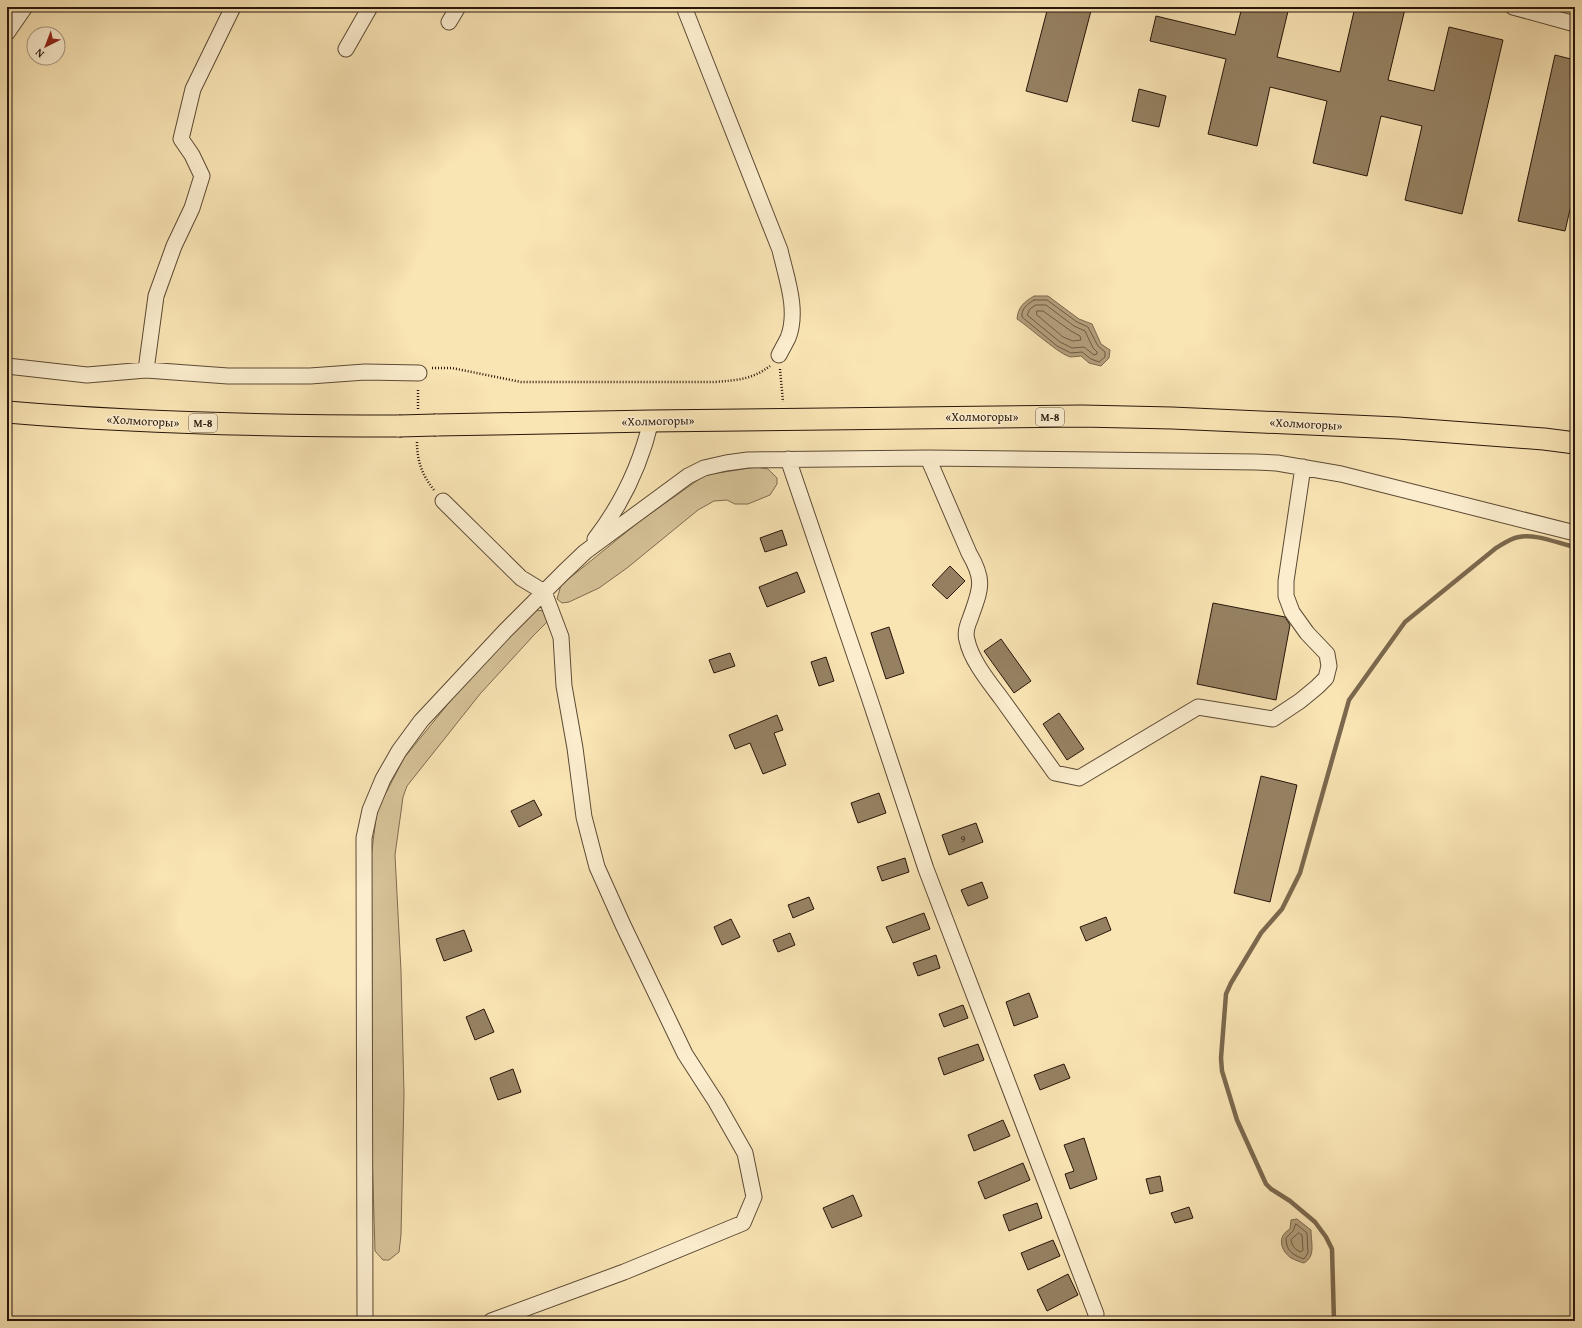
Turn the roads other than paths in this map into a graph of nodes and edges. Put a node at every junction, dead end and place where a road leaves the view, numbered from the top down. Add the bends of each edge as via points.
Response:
1 (25, 7) edge
2 (233, 7) edge
3 (370, 7) edge
4 (458, 7) edge
5 (684, 7) edge
6 (1513, 7) edge
7 (449, 22) dead end
8 (1575, 24) edge
9 (7, 33) edge
10 (346, 49) dead end
11 (779, 355) road end
12 (7, 366) edge
13 (146, 370) junction
14 (419, 374) dead end
15 (7, 412) edge
16 (651, 420) junction
17 (1575, 443) edge
18 (928, 458) junction
19 (788, 459) junction
20 (1303, 467) junction
21 (620, 500) junction
22 (443, 501) dead end
23 (639, 512) junction
24 (1575, 533) edge
25 (585, 552) junction
26 (544, 592) junction
27 (1096, 1314) dead end
28 (365, 1321) edge
29 (491, 1321) edge

1 - 9 street
2 - 13 street via 194,90 181,139 202,176 192,208 174,246 156,296
3 - 10 street
4 - 7 street
5 - 11 street via 780,250 790,290 792,317 788,337
6 - 8 street
12 - 13 street via 87,375
13 - 14 street via 228,376 310,376 365,372
15 - 16 highway, «Холмогоры» / М-8, bridge via 161,422 279,426 436,426
16 - 17 highway, «Холмогоры» / М-8 via 1074,416 1164,418 1398,428
16 - 21 street via 641,456
18 - 19 street
18 - 20 street via 1256,462
18 - 20 street via 978,567 981,579 980,591 968,625 968,648 1055,773 1079,778 1198,707 1273,719 1300,701 1326,678 1329,666 1327,654 1292,612 1286,596
19 - 23 street via 748,460 704,468 679,481
19 - 27 street via 926,869
20 - 24 street via 1341,474
21 - 23 street
21 - 25 street
22 - 26 street via 521,578
23 - 25 street
25 - 26 street
26 - 28 street via 421,721 399,751 383,779 370,810 364,838
26 - 29 street via 561,637 564,686 584,817 597,866 685,1054 745,1153 754,1197 743,1223 624,1272

